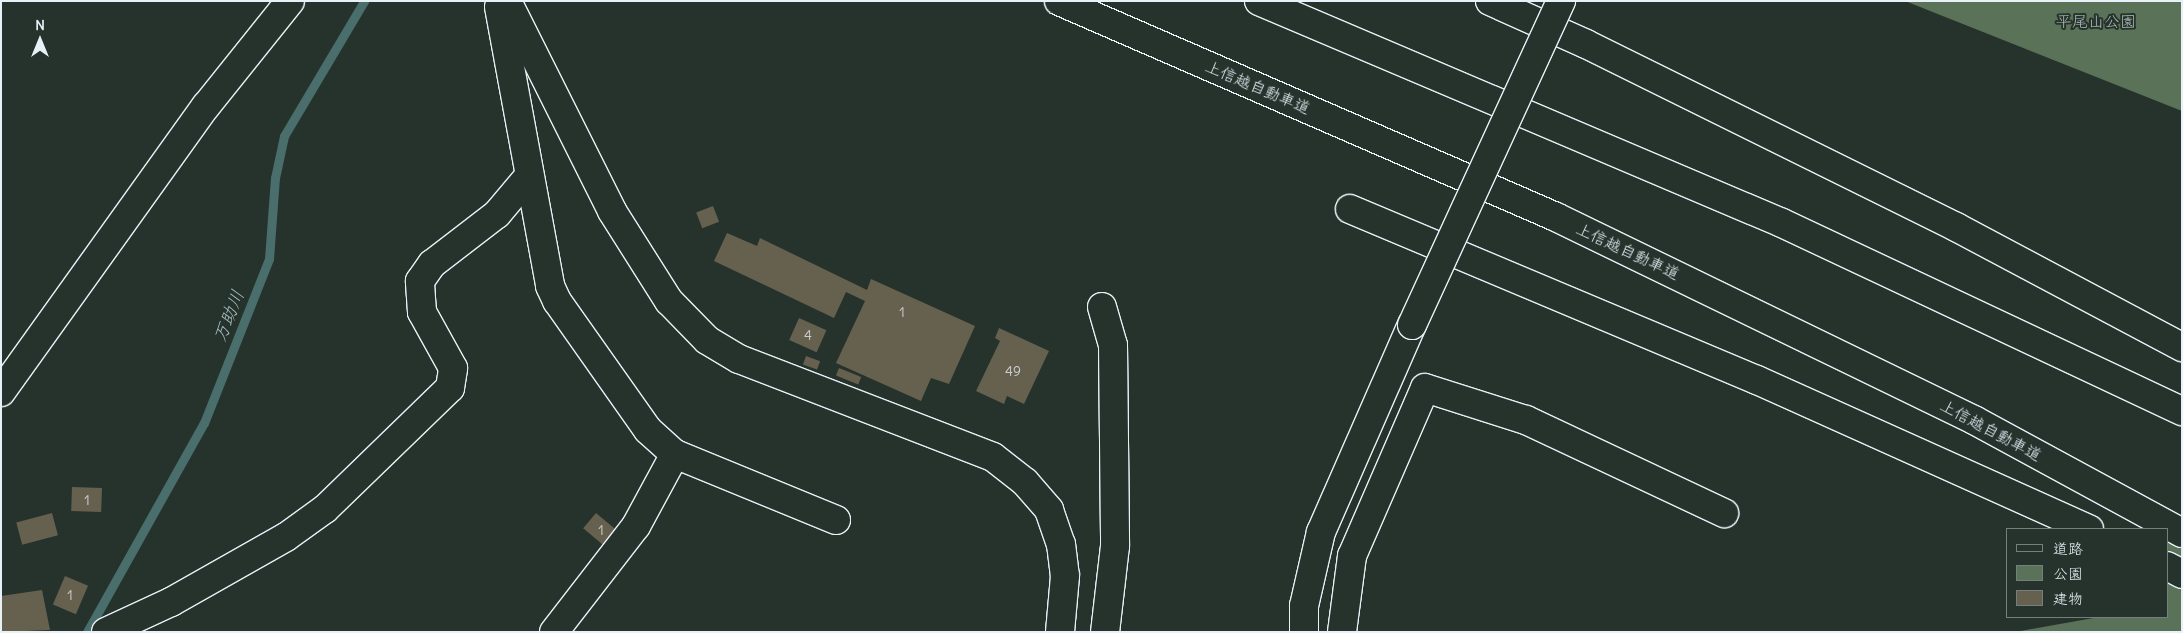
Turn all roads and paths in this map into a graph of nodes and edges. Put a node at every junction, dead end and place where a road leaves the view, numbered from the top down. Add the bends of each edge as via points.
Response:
1 (290, 1) edge
2 (498, 1) edge
3 (506, 1) edge
4 (1059, 1) edge
5 (1259, 1) edge
6 (1490, 1) edge
7 (1561, 1) edge
8 (529, 176) junction
9 (1350, 209) dead end
10 (1102, 307) dead end
11 (2182, 347) edge
12 (1, 392) edge
13 (2182, 411) edge
14 (675, 454) junction
15 (1724, 513) dead end
16 (836, 520) dead end
17 (2087, 528) edge
18 (2182, 533) edge
19 (2168, 567) edge
20 (2182, 574) edge
21 (106, 632) edge
22 (554, 632) edge
23 (1060, 632) edge
24 (1105, 632) edge
25 (1304, 632) edge
26 (1342, 632) edge

1 - 12 main road via 206,106
2 - 8 main road
3 - 23 main road via 612,211 669,301 707,340 739,359 993,457 1025,482 1049,510 1061,544 1065,576
4 - 18 main road, 上信越自動車道 via 1574,226 1965,416
5 - 13 main road via 1782,223
6 - 11 main road via 1586,44 1956,228
7 - 25 main road, bridge via 1321,532 1304,606
8 - 14 main road via 550,286 557,301 648,430
8 - 21 main road via 497,214 432,264 420,281 422,312 453,368 450,388 325,509 294,532 171,602
9 - 17 main road via 1757,380
10 - 24 main road via 1113,355 1114,546
14 - 16 main road
14 - 22 main road via 636,526
15 - 26 main road via 1526,420 1425,388 1352,556
19 - 20 main road

